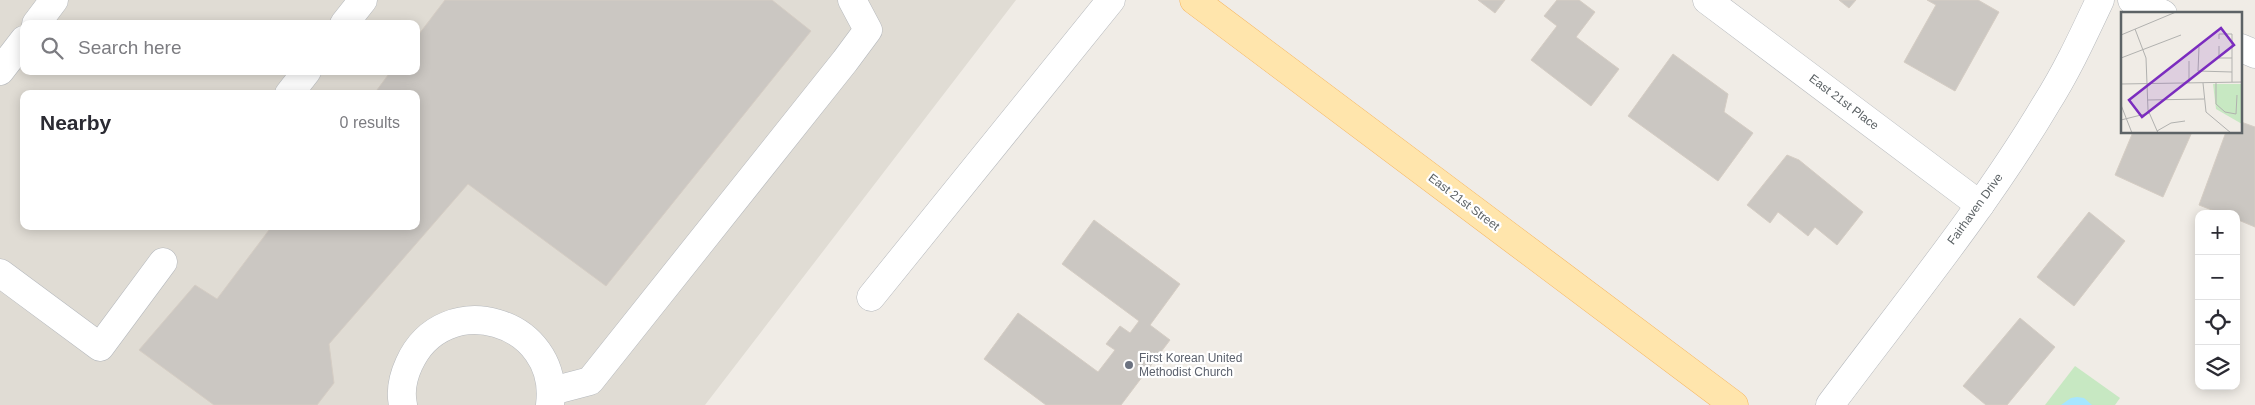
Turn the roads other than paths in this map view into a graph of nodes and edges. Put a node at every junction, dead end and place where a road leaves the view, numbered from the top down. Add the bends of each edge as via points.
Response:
1 (54, 0) edge
2 (363, 0) edge
3 (852, 0) edge
4 (1111, 0) edge
5 (1194, 0) edge
6 (1707, 0) edge
7 (2100, 0) edge
8 (2132, 0) edge
9 (2159, 12) edge
10 (39, 20) edge
11 (347, 20) edge
12 (20, 45) edge
13 (2242, 48) edge
14 (2255, 54) edge
15 (0, 71) edge
16 (304, 75) edge
17 (293, 90) edge
18 (1980, 205) junction
19 (163, 262) dead end
20 (10, 281) edge
21 (871, 297) dead end
22 (551, 398) edge
23 (403, 405) edge
24 (1734, 405) edge
25 (1830, 405) edge

1 - 10 street
2 - 11 street
3 - 22 street via 868,30 845,61 590,381
4 - 21 street
5 - 24 main road, East 21st Street
6 - 18 street, East 21st Place
7 - 18 street, Fairhaven Drive via 2047,104
8 - 9 street
12 - 15 street
13 - 14 street
16 - 17 street
18 - 25 street, Fairhaven Drive
19 - 20 street via 100,347
22 - 23 street via 547,368 535,347 510,328 496,322 473,320 450,324 429,336 414,354 404,375

